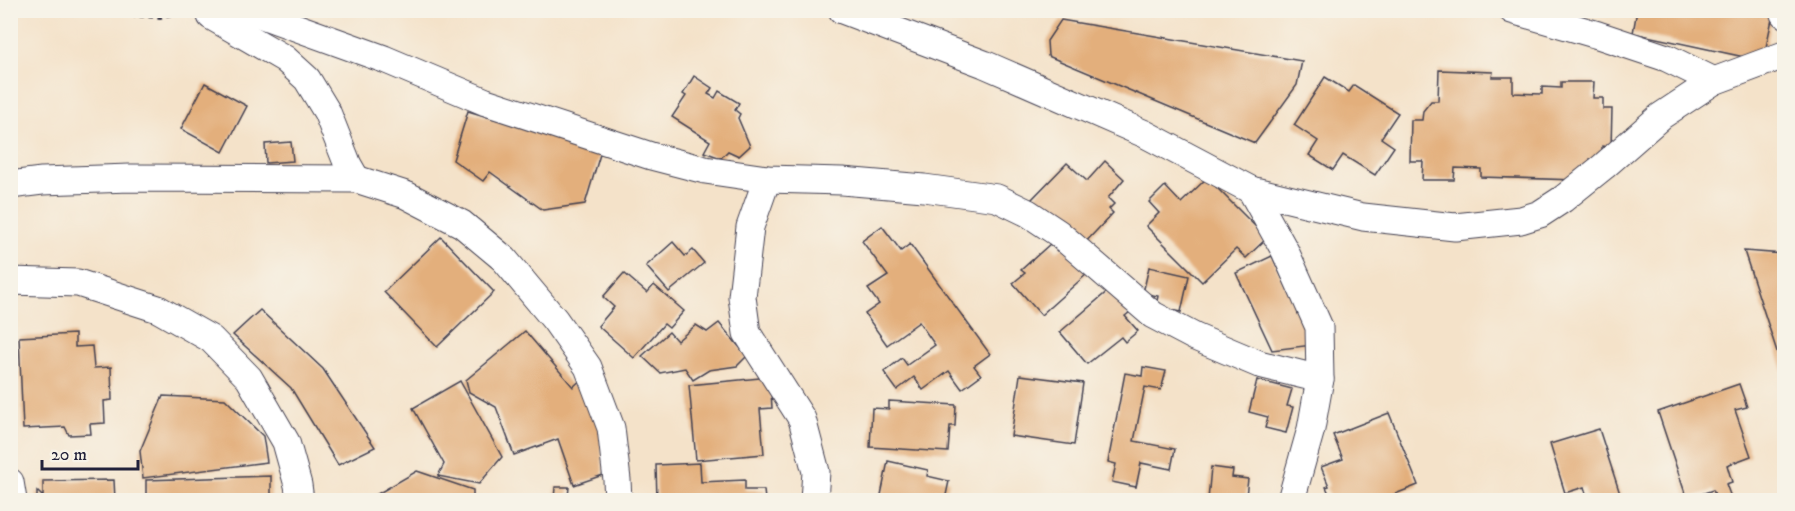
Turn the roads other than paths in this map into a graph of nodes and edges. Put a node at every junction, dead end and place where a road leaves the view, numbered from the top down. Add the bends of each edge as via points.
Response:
1 (214, 10) edge
2 (248, 10) edge
3 (842, 10) edge
4 (1512, 10) edge
5 (1785, 55) edge
6 (1714, 81) junction
7 (356, 179) junction
8 (767, 179) junction
9 (10, 184) edge
10 (1251, 190) junction
11 (10, 281) edge
12 (1320, 379) junction
13 (10, 482) edge
14 (13, 501) edge
15 (300, 501) edge
16 (618, 501) edge
17 (814, 501) edge
18 (1290, 501) edge

1 - 7 street via 211,16 285,59 307,79 327,112
2 - 8 street via 384,59 486,102 651,156 705,170
3 - 10 street via 994,68 1145,134
4 - 6 street via 1598,34 1666,58
5 - 6 street
6 - 10 street via 1661,116 1563,199 1540,214 1521,220 1455,227 1363,217
7 - 9 street via 130,178
7 - 16 street via 406,195 462,224 504,259 555,320 588,367 611,428
8 - 12 street via 842,181 997,198 1058,233 1153,315 1259,364
8 - 17 street via 750,227 742,297 747,333 802,418 816,472
10 - 12 street via 1285,251 1318,327
11 - 15 street via 78,282 158,309 211,339 249,378 286,442
12 - 18 street via 1311,429
13 - 14 street

